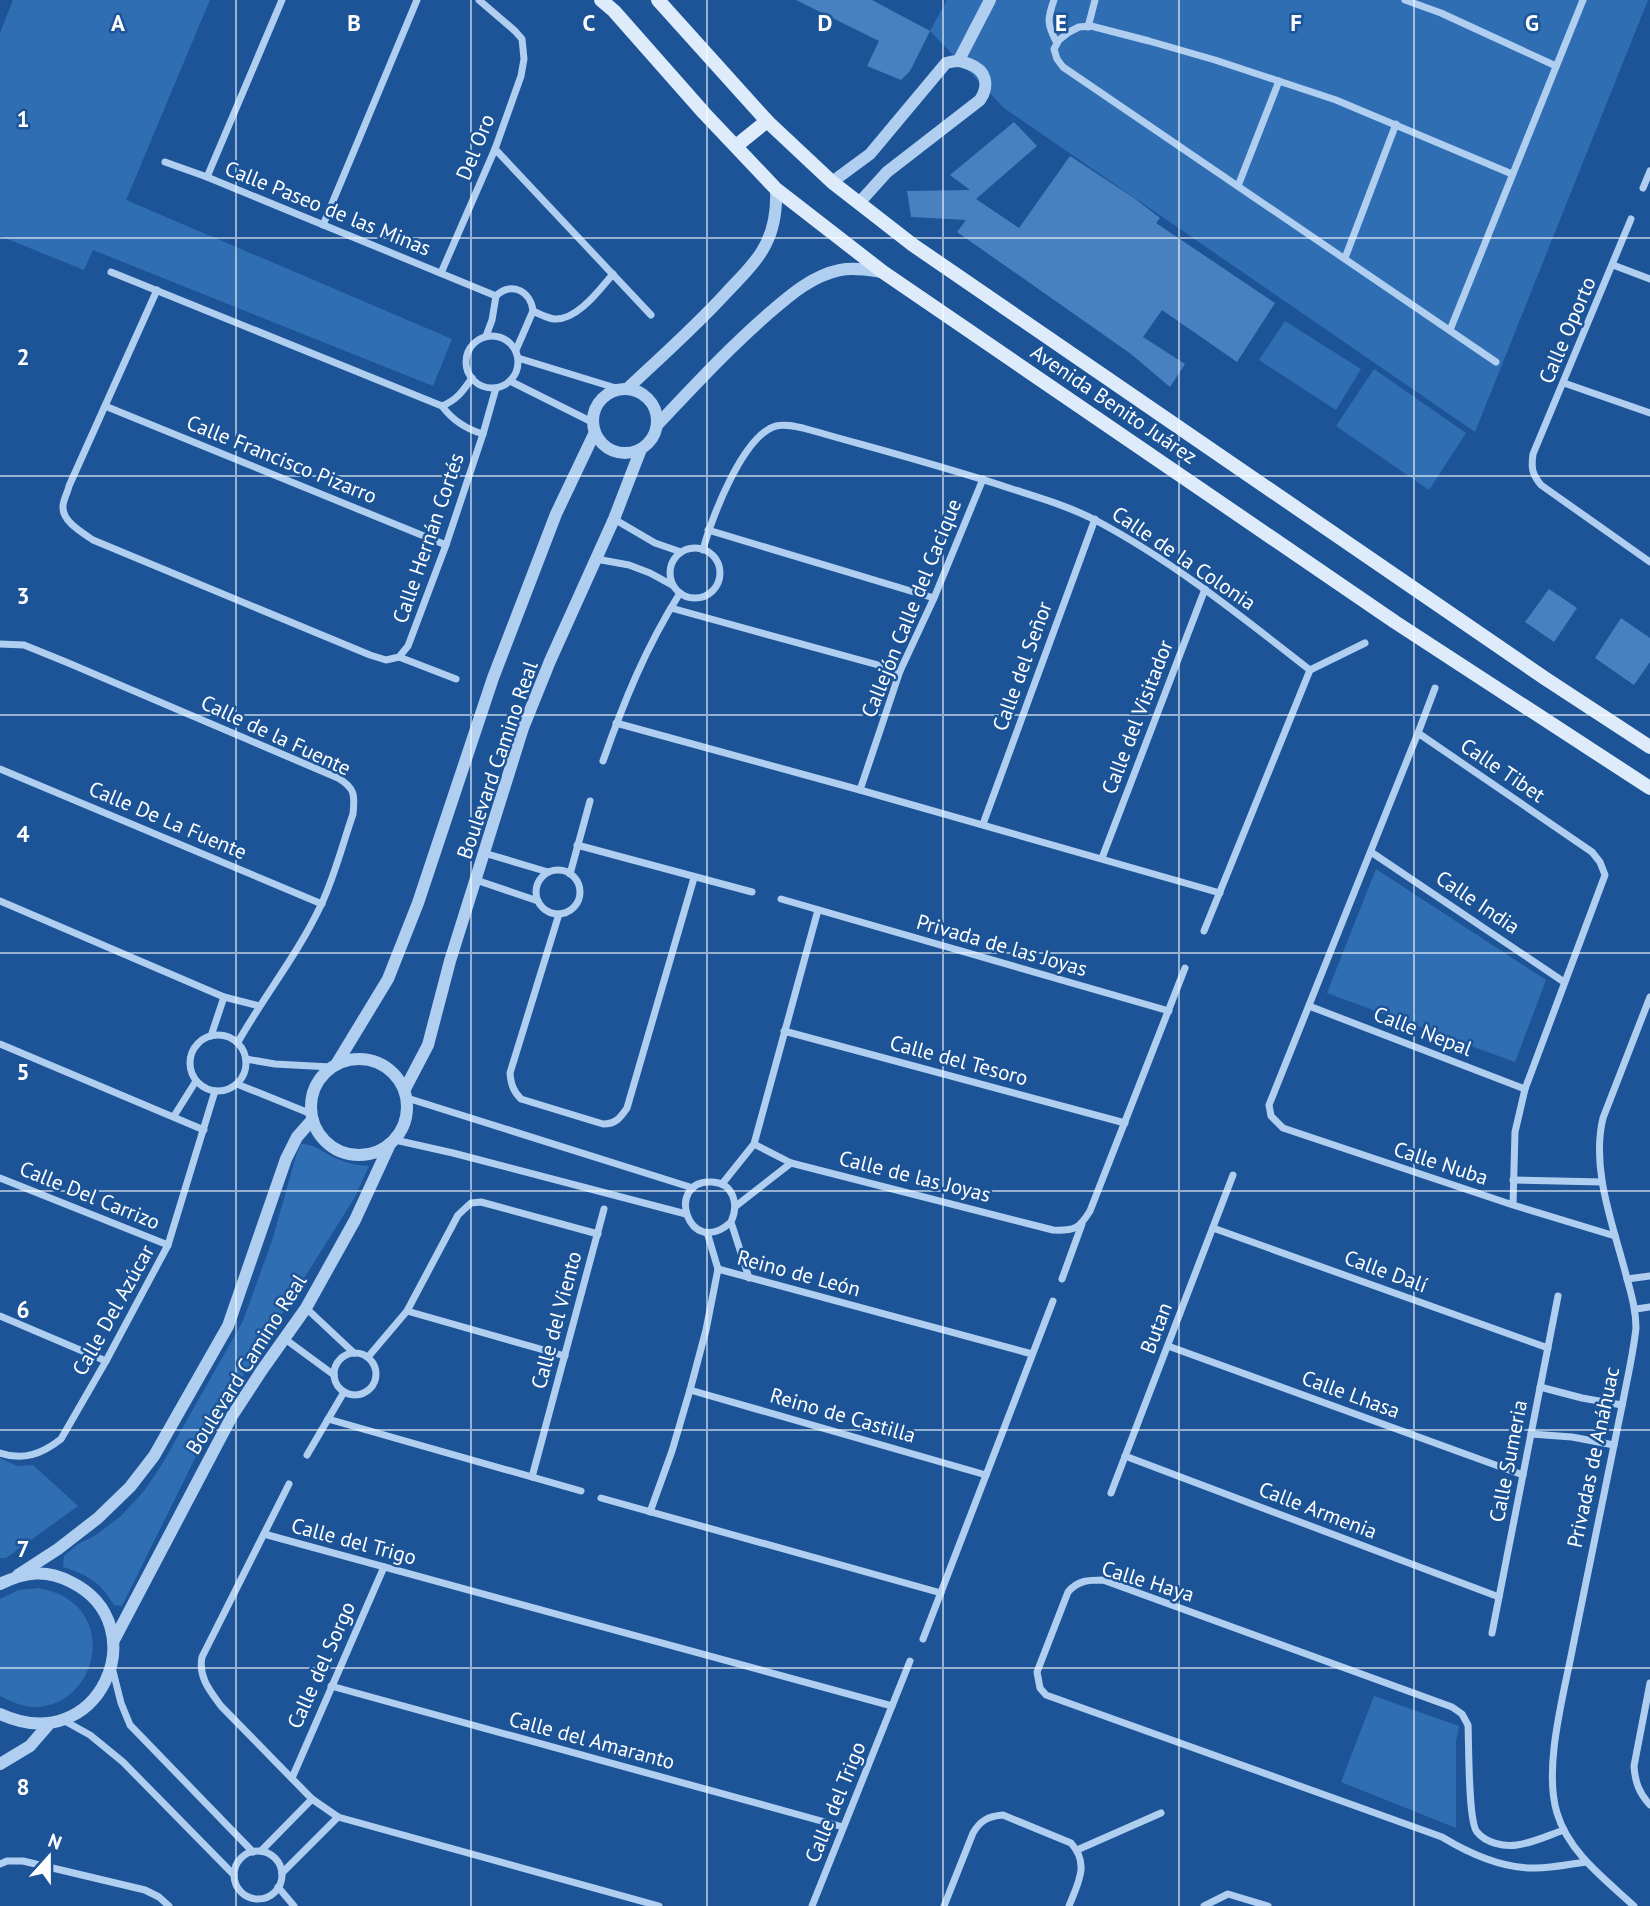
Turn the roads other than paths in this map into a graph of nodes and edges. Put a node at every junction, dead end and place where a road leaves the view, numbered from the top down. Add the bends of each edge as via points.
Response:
1 (282, 0) edge
2 (417, 0) edge
3 (480, 0) edge
4 (601, 0) edge
5 (657, 0) edge
6 (990, 0) edge
7 (1054, 0) edge
8 (1095, 0) edge
9 (1405, 0) edge
10 (1583, 0) edge
11 (1087, 27) junction
12 (1057, 43) junction
13 (959, 60) junction
14 (1556, 66) junction
15 (1279, 81) junction
16 (767, 121) junction
17 (1396, 124) junction
18 (736, 146) junction
19 (495, 149) junction
20 (165, 162) dead end
21 (1650, 171) edge
22 (1513, 174) junction
23 (207, 177) junction
24 (832, 182) junction
25 (1238, 186) junction
26 (1643, 188) dead end
27 (776, 189) junction
28 (859, 203) junction
29 (1631, 219) dead end
30 (323, 225) junction
31 (1345, 258) junction
32 (1612, 265) junction
33 (111, 272) dead end
34 (883, 272) junction
35 (441, 273) junction
36 (613, 274) junction
37 (1650, 279) edge
38 (157, 290) junction
39 (496, 296) junction
40 (533, 311) junction
41 (651, 314) dead end
42 (1450, 330) junction
43 (486, 336) junction
44 (517, 354) junction
45 (1496, 362) dead end
46 (472, 378) junction
47 (510, 381) junction
48 (1564, 383) junction
49 (496, 388) junction
50 (623, 389) junction
51 (105, 406) junction
52 (442, 406) junction
53 (1650, 413) edge
54 (657, 425) junction
55 (593, 427) junction
56 (483, 434) junction
57 (642, 449) junction
58 (983, 480) junction
59 (614, 519) junction
60 (1095, 519) junction
61 (708, 530) junction
62 (446, 545) junction
63 (703, 550) junction
64 (681, 552) junction
65 (596, 559) junction
66 (1650, 562) edge
67 (673, 585) junction
68 (1205, 589) junction
69 (680, 593) junction
70 (933, 598) junction
71 (671, 608) junction
72 (1365, 643) dead end
73 (0, 644) edge
74 (399, 657) junction
75 (1310, 670) junction
76 (900, 671) junction
77 (456, 679) dead end
78 (1435, 688) dead end
79 (617, 723) junction
80 (1418, 733) junction
81 (1650, 747) edge
82 (603, 761) dead end
83 (0, 769) edge
84 (1650, 788) edge
85 (860, 790) junction
86 (590, 801) dead end
87 (983, 824) junction
88 (577, 845) junction
89 (1371, 852) junction
90 (484, 853) junction
91 (1102, 858) junction
92 (548, 873) junction
93 (569, 874) junction
94 (694, 878) junction
95 (476, 880) junction
96 (751, 892) dead end
97 (1220, 893) junction
98 (781, 899) dead end
99 (0, 901) edge
100 (538, 901) junction
101 (322, 904) junction
102 (818, 910) junction
103 (559, 914) junction
104 (1204, 931) dead end
105 (1185, 968) dead end
106 (1564, 982) junction
107 (224, 997) junction
108 (1650, 997) edge
109 (259, 1006) junction
110 (1309, 1006) junction
111 (1168, 1011) junction
112 (784, 1031) junction
113 (211, 1035) junction
114 (237, 1042) junction
115 (0, 1044) edge
116 (246, 1059) junction
117 (334, 1065) junction
118 (196, 1081) junction
119 (237, 1084) junction
120 (1525, 1089) junction
121 (215, 1091) junction
122 (406, 1094) junction
123 (174, 1116) junction
124 (311, 1116) junction
125 (1125, 1123) junction
126 (204, 1130) junction
127 (393, 1142) junction
128 (754, 1144) junction
129 (791, 1163) junction
130 (1233, 1175) dead end
131 (0, 1178) edge
132 (1513, 1180) junction
133 (1602, 1182) junction
134 (722, 1184) junction
135 (693, 1188) junction
136 (1513, 1205) junction
137 (736, 1206) junction
138 (604, 1209) dead end
139 (686, 1214) junction
140 (731, 1222) junction
141 (1082, 1224) junction
142 (1213, 1228) junction
143 (707, 1232) junction
144 (598, 1234) junction
145 (1615, 1236) junction
146 (168, 1245) junction
147 (718, 1269) junction
148 (1650, 1276) edge
149 (750, 1278) junction
150 (1062, 1279) dead end
151 (1628, 1279) junction
152 (1558, 1296) dead end
153 (1053, 1301) dead end
154 (1650, 1307) edge
155 (306, 1308) junction
156 (1636, 1309) junction
157 (407, 1311) junction
158 (0, 1315) edge
159 (285, 1339) junction
160 (1168, 1346) junction
161 (1548, 1348) junction
162 (355, 1353) junction
163 (1032, 1354) junction
164 (565, 1356) junction
165 (369, 1357) junction
166 (106, 1361) junction
167 (334, 1376) junction
168 (1540, 1387) junction
169 (690, 1390) junction
170 (344, 1392) junction
171 (1622, 1405) junction
172 (328, 1419) junction
173 (1531, 1434) junction
174 (1614, 1445) junction
175 (0, 1453) edge
176 (307, 1455) dead end
177 (1125, 1456) junction
178 (986, 1475) junction
179 (1523, 1475) junction
180 (532, 1477) junction
181 (289, 1484) dead end
182 (581, 1491) dead end
183 (1111, 1493) dead end
184 (601, 1498) dead end
185 (650, 1511) junction
186 (264, 1534) junction
187 (384, 1567) junction
188 (18, 1575) junction
189 (0, 1584) edge
190 (941, 1593) junction
191 (1499, 1597) junction
192 (1492, 1633) dead end
193 (923, 1639) dead end
194 (113, 1642) junction
195 (910, 1661) dead end
196 (112, 1664) junction
197 (1650, 1683) edge
198 (331, 1686) junction
199 (892, 1706) junction
200 (0, 1714) edge
201 (63, 1720) junction
202 (50, 1724) junction
203 (0, 1764) edge
204 (292, 1778) junction
205 (312, 1799) junction
206 (1650, 1805) edge
207 (1161, 1813) dead end
208 (338, 1816) junction
209 (843, 1827) junction
210 (1564, 1830) junction
211 (1077, 1850) junction
212 (257, 1852) junction
213 (1586, 1862) junction
214 (0, 1864) edge
215 (282, 1872) junction
216 (233, 1875) junction
217 (278, 1887) junction
218 (252, 1899) junction
219 (169, 1906) edge
220 (259, 1906) edge
221 (294, 1906) edge
222 (659, 1906) edge
223 (812, 1906) edge
224 (944, 1906) edge
225 (1069, 1906) edge
226 (1204, 1906) edge
227 (1268, 1906) edge
228 (1634, 1906) edge

1 - 23 street, Calle Paseo de las Minas
2 - 30 street
3 - 19 street, Del Oro via 522,39 521,76
4 - 18 main road, Avenida Benito Juárez
5 - 16 main road, Avenida Benito Juárez
6 - 13 street
7 - 12 street via 1048,16
8 - 11 street
9 - 14 street
10 - 14 street
11 - 12 street via 1069,32
11 - 15 street
12 - 25 street via 1054,50 1063,67
13 - 24 street via 946,63 870,154
13 - 28 street via 985,75 985,93 887,172
14 - 22 street
15 - 17 street
15 - 25 street
16 - 18 main road
16 - 24 main road, Avenida Benito Juárez
17 - 22 street
17 - 31 street
18 - 27 main road, Avenida Benito Juárez
19 - 35 street, Del Oro
19 - 36 street
20 - 23 street
21 - 26 street
22 - 42 street
23 - 30 street, Calle Paseo de las Minas
24 - 28 main road, Avenida Benito Juárez
25 - 31 street
27 - 34 main road, Avenida Benito Juárez
27 - 50 street via 773,226 751,266
28 - 81 main road, Avenida Benito Juárez via 924,253
29 - 32 street, Calle Oporto
30 - 35 street, Calle Paseo de las Minas
31 - 42 street
32 - 37 street
32 - 48 street, Calle Oporto
33 - 38 street, Calle Hernán Cortés
34 - 54 street via 841,270 807,282 736,342
34 - 84 main road, Avenida Benito Juárez via 1395,622
35 - 39 street, Calle Paseo de las Minas
36 - 40 street via 573,314 552,319
36 - 41 street
38 - 51 street
38 - 52 street, Calle Hernán Cortés
39 - 40 street, Calle Paseo de las Minas via 506,289 520,290 530,299
39 - 43 street
40 - 44 street
42 - 45 street
43 - 44 street via 503,338
43 - 46 street via 467,353
44 - 47 street via 518,366
44 - 50 street
46 - 49 street
46 - 52 street via 459,397
47 - 49 street
47 - 55 street
48 - 53 street
48 - 66 street, Calle Oporto via 1533,454 1535,478
49 - 56 street
50 - 54 street via 650,401
50 - 55 street via 610,392 597,404
51 - 62 street, Calle Francisco Pizarro
51 - 74 street via 63,508 78,530 370,655 386,660
52 - 56 street, Calle Hernán Cortés via 462,426
54 - 57 street
55 - 57 street via 614,452
55 - 117 street, Boulevard Camino Real via 498,665 388,979
56 - 62 street, Calle Hernán Cortés
57 - 59 street, Boulevard Camino Real
58 - 60 street, Calle de la Colonia
58 - 61 street, Calle de la Colonia via 803,428 774,426 753,443 735,471
58 - 70 street, Callejón Calle del Cacique
59 - 64 street
59 - 65 street, Boulevard Camino Real
60 - 68 street, Calle de la Colonia
60 - 87 street, Calle del Señor
61 - 63 street, Calle de la Colonia
61 - 70 street
62 - 74 street, Calle Hernán Cortés via 415,630
63 - 64 street
63 - 69 street via 715,559 718,581 702,597
64 - 67 street via 671,564
65 - 67 street via 629,565
65 - 90 street, Boulevard Camino Real via 523,728
67 - 69 street
68 - 75 street, Calle de la Colonia
68 - 91 street, Calle del Visitador
69 - 71 street
70 - 76 street, Callejón Calle del Cacique
71 - 76 street
71 - 79 street via 640,664
72 - 75 street
73 - 101 street, Calle de la Fuente via 24,645 348,784 355,800 354,814
74 - 77 street
75 - 97 street
76 - 85 street, Callejón Calle del Cacique
78 - 80 street
79 - 82 street
79 - 85 street
80 - 89 street
80 - 106 street, Calle Tibet via 1592,852 1600,862 1605,874
83 - 101 street, Calle De La Fuente
85 - 87 street
86 - 88 street
87 - 91 street
88 - 93 street
88 - 94 street
89 - 106 street, Calle India
89 - 110 street
90 - 92 street
90 - 95 street, Boulevard Camino Real
91 - 97 street
92 - 93 street
92 - 100 street via 538,882
93 - 103 street via 578,884 579,898 572,909
94 - 96 street
94 - 103 street via 627,1108 610,1124 521,1099 511,1084 510,1073
95 - 100 street
95 - 122 street, Boulevard Camino Real via 428,1045
97 - 104 street
98 - 102 street, Privada de las Joyas
99 - 107 street
100 - 103 street via 546,911
101 - 109 street, Calle de la Fuente
102 - 111 street, Privada de las Joyas
102 - 112 street
105 - 111 street
106 - 120 street, Calle Tibet
107 - 109 street
107 - 113 street
108 - 133 street, Privadas de Anáhuac via 1603,1118 1598,1146
109 - 114 street
110 - 120 street, Calle Nepal
110 - 136 street, Calle Nuba via 1269,1105 1271,1116 1283,1128
111 - 125 street
112 - 125 street, Calle del Tesoro
112 - 128 street
113 - 114 street
113 - 118 street via 191,1054
114 - 116 street
115 - 123 street
116 - 117 street
116 - 119 street
117 - 122 street via 352,1058 384,1065 397,1075
117 - 124 street via 315,1086
118 - 121 street
118 - 123 street
119 - 121 street
119 - 124 street
120 - 132 street, Calle Tibet via 1515,1132
121 - 126 street, Calle Del Azúcar
122 - 127 street via 406,1121
122 - 135 street
123 - 126 street
124 - 127 street via 320,1135 348,1154 365,1155
124 - 188 street, Boulevard Camino Real via 286,1159 228,1326 154,1456 98,1518
125 - 141 street
126 - 146 street, Calle Del Azúcar
127 - 139 street via 453,1153
127 - 155 street, Boulevard Camino Real
128 - 129 street, Calle de las Joyas
128 - 134 street
129 - 137 street
129 - 141 street, Calle de las Joyas via 1053,1230 1067,1231
130 - 142 street, Butan
131 - 146 street, Calle Del Carrizo
132 - 133 street, Calle Nuba
132 - 136 street, Calle Tibet
133 - 145 street, Privadas de Anáhuac
134 - 135 street via 706,1182
134 - 137 street
135 - 139 street via 685,1200
136 - 145 street, Calle Nuba
137 - 140 street
138 - 144 street
139 - 143 street via 694,1226
140 - 143 street
140 - 149 street
141 - 150 street
142 - 160 street, Butan
142 - 161 street, Calle Dalí
143 - 147 street
144 - 157 street, Calle del Viento via 471,1203 458,1215
144 - 164 street, Calle del Viento
145 - 151 street, Privadas de Anáhuac
146 - 166 street, Calle Del Azúcar
147 - 149 street, Reino de León
147 - 169 street, Reino de León
148 - 151 street
149 - 163 street, Reino de León
151 - 156 street, Privadas de Anáhuac
152 - 161 street, Calle Sumeria
153 - 163 street
154 - 156 street
155 - 159 street, Boulevard Camino Real
155 - 162 street
156 - 171 street, Privadas de Anáhuac
157 - 164 street
157 - 165 street, Calle del Viento
158 - 166 street
159 - 167 street
159 - 194 street, Boulevard Camino Real via 232,1416
160 - 177 street, Butan
160 - 179 street, Calle Lhasa
161 - 168 street, Calle Sumeria
162 - 165 street
162 - 167 street via 337,1362
163 - 178 street
164 - 180 street, Calle del Viento
165 - 170 street via 377,1376 371,1390 358,1396
166 - 175 street, Calle Del Azúcar via 61,1438 26,1457
167 - 170 street
168 - 171 street
168 - 173 street, Calle Sumeria
169 - 178 street, Reino de Castilla
169 - 185 street, Reino de León
170 - 172 street
171 - 174 street, Privadas de Anáhuac
172 - 176 street
172 - 180 street
173 - 174 street
173 - 179 street, Calle Sumeria
174 - 210 street, Privadas de Anáhuac via 1556,1742 1554,1798
177 - 183 street, Butan
177 - 191 street, Calle Armenia
178 - 190 street
179 - 191 street, Calle Sumeria
180 - 182 street
181 - 186 street
184 - 185 street
185 - 190 street
186 - 187 street, Calle del Trigo
186 - 204 street, Calle del Trigo via 200,1667 222,1706
187 - 198 street, Calle del Sorgo
187 - 199 street, Calle del Trigo
188 - 189 street, Boulevard Camino Real
188 - 194 street via 61,1577 81,1587 108,1620
190 - 193 street
191 - 192 street, Calle Sumeria
194 - 196 street
195 - 199 street
196 - 201 street via 95,1699
196 - 212 street via 130,1725
197 - 206 street via 1634,1766 1640,1794
198 - 204 street, Calle del Sorgo
198 - 209 street, Calle del Amaranto
199 - 209 street, Calle del Trigo
200 - 202 street via 25,1724
201 - 202 street
201 - 216 street via 113,1753
202 - 203 street via 30,1746
204 - 205 street, Calle del Trigo
205 - 208 street, Calle del Trigo
205 - 212 street
207 - 211 street
208 - 215 street
208 - 222 street, Calle del Trigo
209 - 223 street, Calle del Trigo
210 - 213 street, Privadas de Anáhuac
210 - 213 street, Calle Haya via 1516,1846 1488,1840 1477,1832 1472,1817 1468,1725 1458,1710 1103,1580 1073,1585 1037,1672 1046,1695 1442,1837 1487,1860 1536,1868
211 - 224 street via 1071,1843 1003,1815 995,1816 979,1823 973,1833
211 - 225 street via 1082,1860 1079,1882
212 - 215 street via 275,1858
212 - 216 street via 239,1860
213 - 228 street, Privadas de Anáhuac
214 - 219 street via 23,1861 145,1890
215 - 217 street
216 - 218 street via 238,1890
217 - 218 street via 267,1897
217 - 221 street
218 - 220 street
226 - 227 street via 1228,1894

